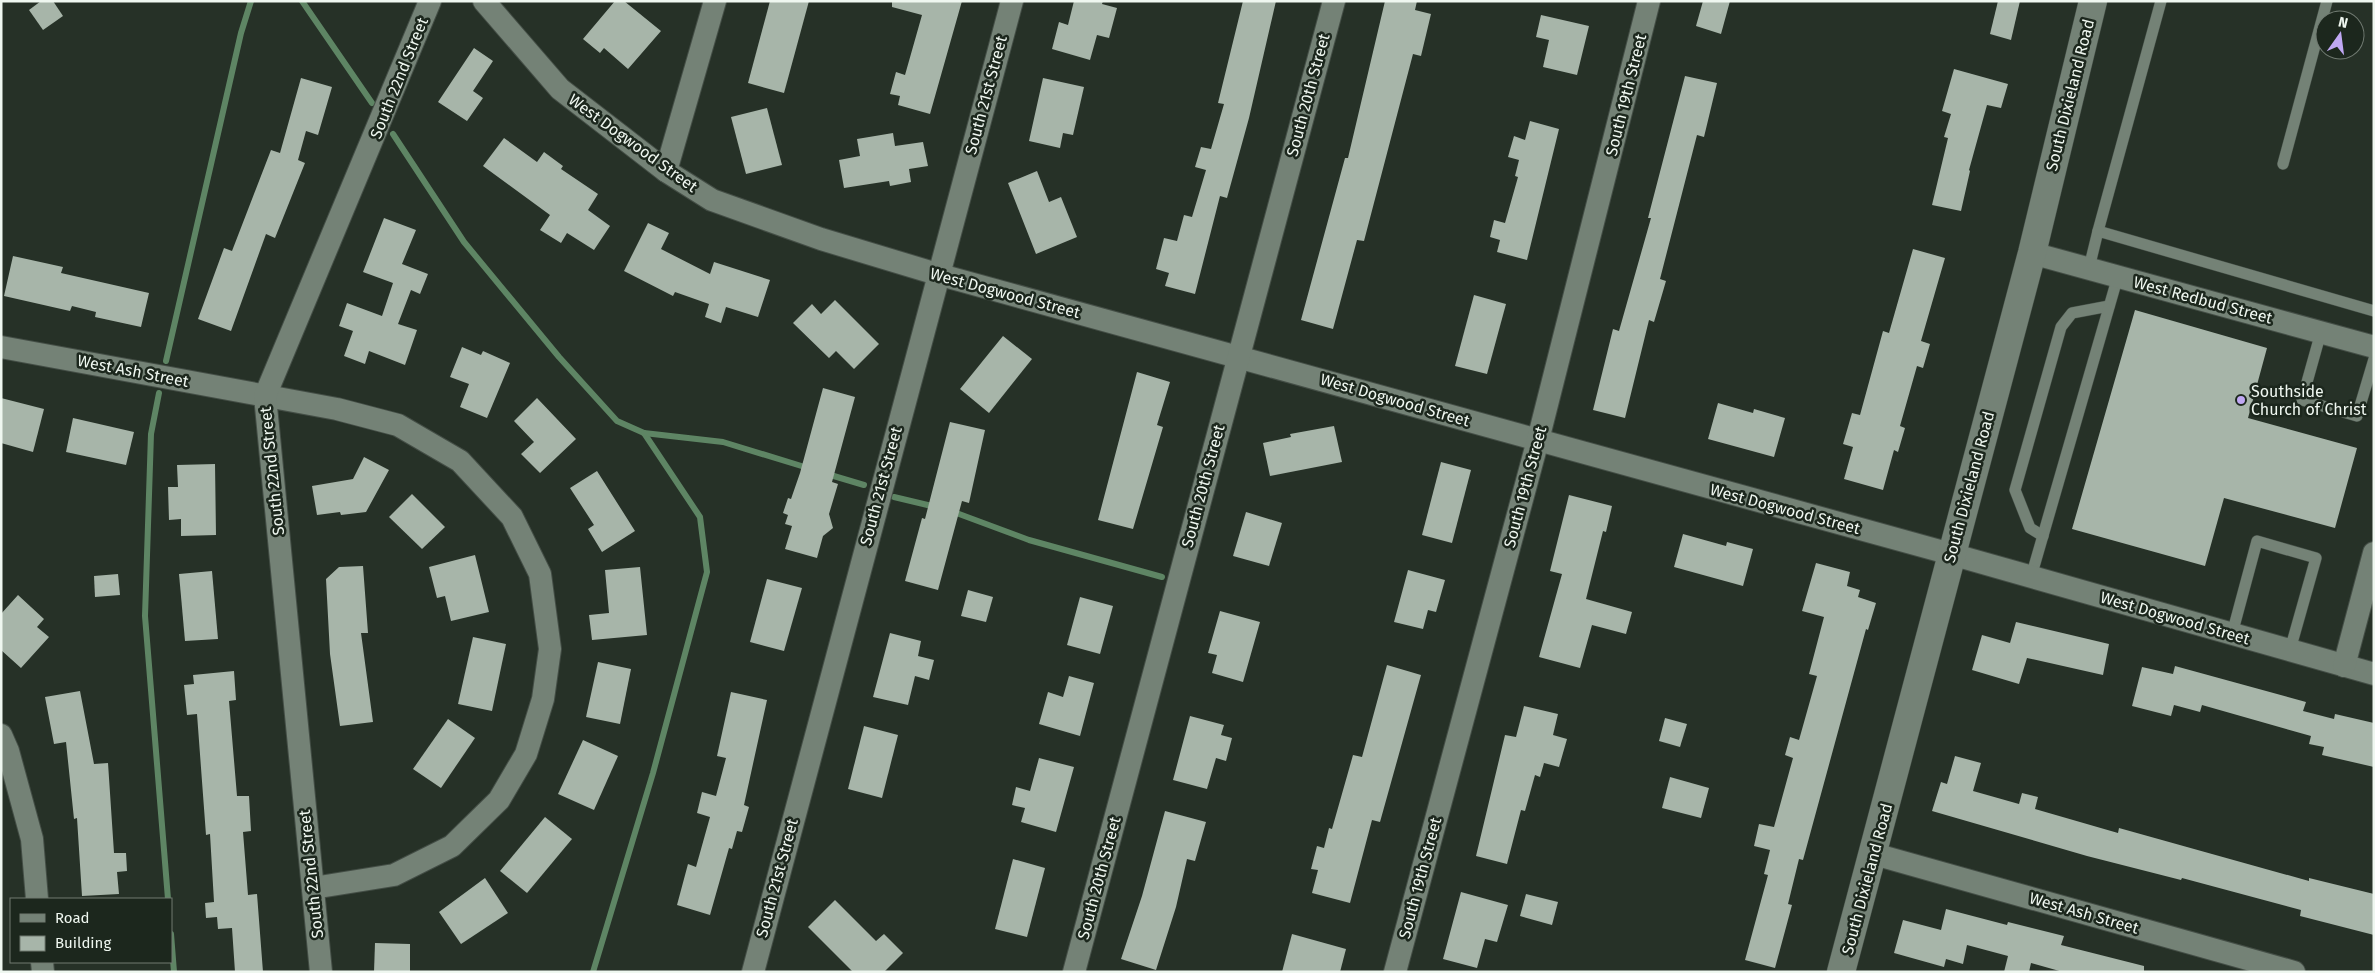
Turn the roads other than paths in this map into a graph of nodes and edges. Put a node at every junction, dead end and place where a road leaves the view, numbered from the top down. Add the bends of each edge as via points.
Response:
1 (430, 1) edge
2 (484, 1) edge
3 (715, 1) edge
4 (1012, 1) edge
5 (1334, 1) edge
6 (1649, 1) edge
7 (2093, 1) edge
8 (2160, 1) edge
9 (2328, 1) edge
10 (2284, 164) dead end
11 (666, 171) junction
12 (2098, 231) junction
13 (2032, 253) junction
14 (2088, 268) junction
15 (937, 274) junction
16 (2118, 276) junction
17 (2109, 306) junction
18 (2374, 310) edge
19 (2320, 332) junction
20 (1, 346) edge
21 (2374, 347) edge
22 (1238, 356) junction
23 (2374, 359) edge
24 (265, 396) junction
25 (1538, 440) junction
26 (2043, 536) junction
27 (1951, 554) junction
28 (2374, 554) edge
29 (2031, 577) junction
30 (2232, 634) junction
31 (2290, 650) junction
32 (2344, 666) junction
33 (2374, 674) edge
34 (1, 735) edge
35 (1874, 854) junction
36 (313, 888) junction
37 (37, 898) edge
38 (321, 972) edge
39 (753, 972) edge
40 (1074, 972) edge
41 (1395, 972) edge
42 (1841, 972) edge
43 (2294, 972) edge

1 - 24 street, South 22nd Street
2 - 11 street, West Dogwood Street via 560,89
3 - 11 street
4 - 15 street, South 21st Street
5 - 22 street, South 20th Street
6 - 25 street, South 19th Street
7 - 13 main road, South Dixieland Road
8 - 12 lane
9 - 10 lane
11 - 15 street, West Dogwood Street via 712,200 821,239
12 - 14 lane
12 - 18 lane
13 - 14 street, West Redbud Street
13 - 27 main road, South Dixieland Road
14 - 16 street, West Redbud Street
15 - 22 street, West Dogwood Street
15 - 39 street, South 21st Street
16 - 17 lane
16 - 19 street, West Redbud Street
17 - 26 lane
17 - 26 lane via 2072,313 2058,336 2015,490 2030,528
19 - 21 street, West Redbud Street
19 - 23 lane via 2302,400 2357,416
20 - 24 street, West Ash Street
22 - 25 street, West Dogwood Street
22 - 40 street, South 20th Street
24 - 36 street, South 22nd Street
24 - 36 street, West Ash Street via 337,409 398,425 460,461 512,517 540,574 550,649 543,699 526,754 499,800 452,846 394,875
25 - 27 street, West Dogwood Street
25 - 41 street, South 19th Street
26 - 29 lane
27 - 29 street, West Dogwood Street
27 - 35 main road, South Dixieland Road
28 - 32 street
29 - 30 street, West Dogwood Street
30 - 31 street, West Dogwood Street
30 - 31 lane via 2257,541 2316,558
31 - 32 street, West Dogwood Street
32 - 33 street, West Dogwood Street
34 - 37 street via 32,839
35 - 42 main road, South Dixieland Road
35 - 43 street, West Ash Street
36 - 38 street, South 22nd Street

